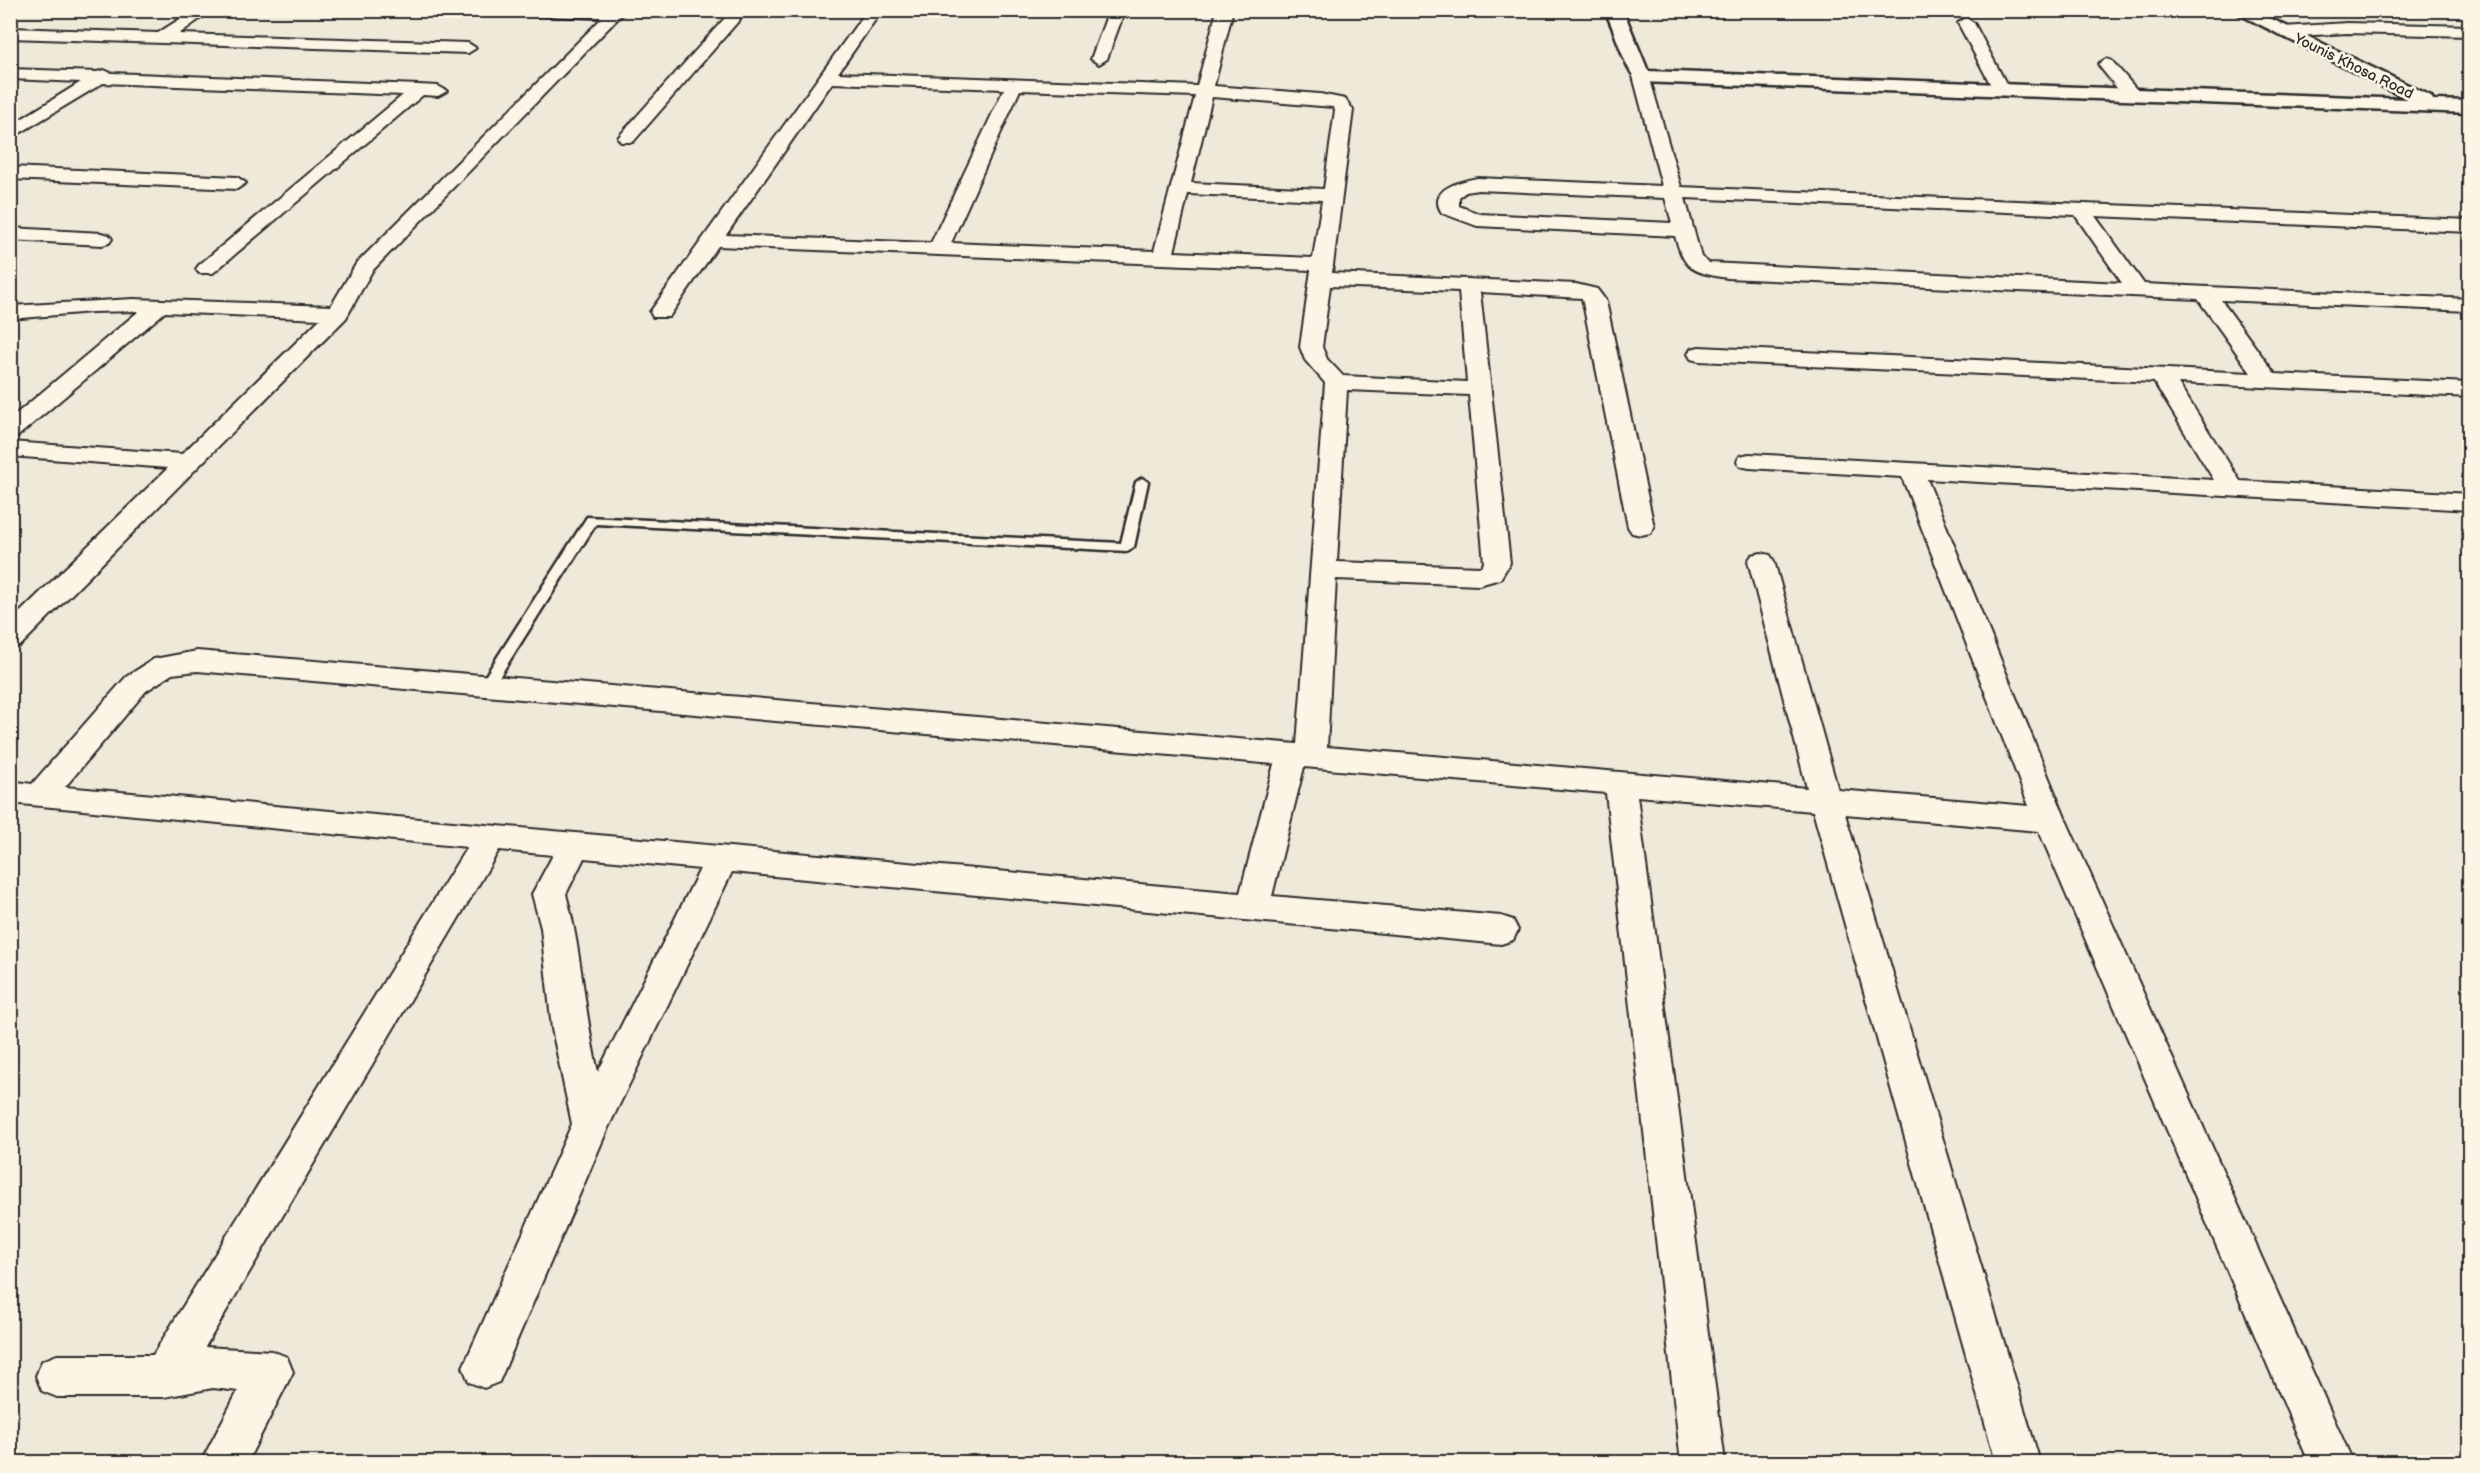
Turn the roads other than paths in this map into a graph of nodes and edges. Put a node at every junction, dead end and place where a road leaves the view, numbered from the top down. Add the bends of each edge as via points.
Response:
1 (205, 10) edge
2 (515, 10) edge
3 (741, 10) edge
4 (875, 10) edge
5 (1118, 10) edge
6 (1225, 10) edge
7 (1612, 10) edge
8 (2239, 10) edge
9 (617, 12) edge
10 (1966, 23) dead end
11 (2283, 32) junction
12 (2469, 32) edge
13 (10, 33) edge
14 (163, 37) junction
15 (468, 48) dead end
16 (1099, 59) dead end
17 (2106, 64) dead end
18 (10, 74) edge
19 (1641, 76) junction
20 (99, 78) junction
21 (827, 78) junction
22 (1014, 85) junction
23 (2001, 89) junction
24 (1206, 92) junction
25 (2131, 94) junction
26 (2435, 106) junction
27 (2469, 107) edge
28 (10, 120) edge
29 (31, 121) junction
30 (2469, 122) edge
31 (10, 134) edge
32 (627, 138) dead end
33 (10, 172) edge
34 (237, 183) dead end
35 (1180, 188) junction
36 (1674, 193) junction
37 (1332, 195) junction
38 (2081, 210) junction
39 (2469, 226) edge
40 (1684, 230) junction
41 (10, 234) edge
42 (102, 239) dead end
43 (712, 240) junction
44 (938, 249) junction
45 (1162, 258) junction
46 (206, 269) dead end
47 (1322, 272) junction
48 (1469, 285) junction
49 (2139, 292) junction
50 (2206, 295) junction
51 (159, 306) junction
52 (2469, 306) edge
53 (661, 312) dead end
54 (10, 313) edge
55 (338, 313) junction
56 (1699, 354) dead end
57 (2161, 375) junction
58 (2268, 380) junction
59 (1336, 383) junction
60 (1480, 389) junction
61 (2469, 390) edge
62 (10, 431) edge
63 (10, 449) edge
64 (1749, 461) dead end
65 (191, 462) junction
66 (1912, 471) junction
67 (1142, 482) dead end
68 (2232, 489) junction
69 (2469, 502) edge
70 (1641, 527) dead end
71 (1761, 561) dead end
72 (1324, 570) junction
73 (10, 639) edge
74 (486, 686) junction
75 (1301, 757) junction
76 (1620, 784) junction
77 (25, 794) edge
78 (1826, 802) junction
79 (2050, 820) junction
80 (490, 837) junction
81 (575, 845) junction
82 (722, 858) junction
83 (1253, 907) junction
84 (1501, 930) dead end
85 (591, 1124) junction
86 (484, 1367) dead end
87 (57, 1376) dead end
88 (164, 1376) junction
89 (223, 1462) edge
90 (1703, 1462) edge
91 (2018, 1462) edge
92 (2331, 1462) edge

1 - 14 street
2 - 9 street
3 - 32 street
4 - 21 street
5 - 16 street
6 - 24 street
7 - 19 street
8 - 11 street, Younis Khosa Road
9 - 55 street via 363,268
10 - 23 street
11 - 12 street via 2347,28
11 - 26 street, Younis Khosa Road
13 - 14 street
14 - 15 street
14 - 20 street
17 - 25 street
18 - 20 street
19 - 23 street
19 - 36 street
20 - 29 street
20 - 46 street via 428,91
21 - 22 street
21 - 43 street
22 - 24 street
22 - 44 street
23 - 25 street
24 - 35 street
24 - 37 street via 1339,103 1344,110
25 - 26 street
26 - 27 street
26 - 30 street, Younis Khosa Road
28 - 29 street
29 - 31 street
33 - 34 street
35 - 37 street
35 - 45 street
36 - 38 street
36 - 40 street
36 - 40 street via 1478,184 1460,187 1449,195 1449,209 1477,220
37 - 47 street
38 - 39 street
38 - 49 street
40 - 49 street via 1692,259 1703,268 1727,272
41 - 42 street
43 - 44 street
43 - 53 street
44 - 45 street
45 - 47 street
47 - 48 street
47 - 59 street via 1311,347 1316,362
48 - 60 street
48 - 70 street via 1576,290 1590,293 1595,300
49 - 50 street
50 - 52 street
50 - 58 street
51 - 54 street via 55,306
51 - 55 street
51 - 62 street
55 - 65 street
56 - 57 street
57 - 58 street
57 - 68 street
58 - 61 street
59 - 60 street
59 - 72 street
60 - 72 street via 1497,563 1491,573 1479,577
63 - 65 street
64 - 66 street
65 - 73 street
66 - 68 street
66 - 79 street
67 - 74 lane via 1127,547 592,520
68 - 69 street
71 - 78 street
72 - 75 street
74 - 75 street
74 - 77 street via 197,661 164,666 136,684
75 - 76 street
75 - 83 street
76 - 78 street
76 - 90 street
77 - 80 street
78 - 79 street
78 - 91 street
79 - 92 street
80 - 81 street
80 - 88 street
81 - 82 street
81 - 85 street via 549,894 558,928 570,1029
82 - 83 street
82 - 85 street
83 - 84 street
85 - 86 street
87 - 88 street
88 - 89 street via 213,1367 272,1372

